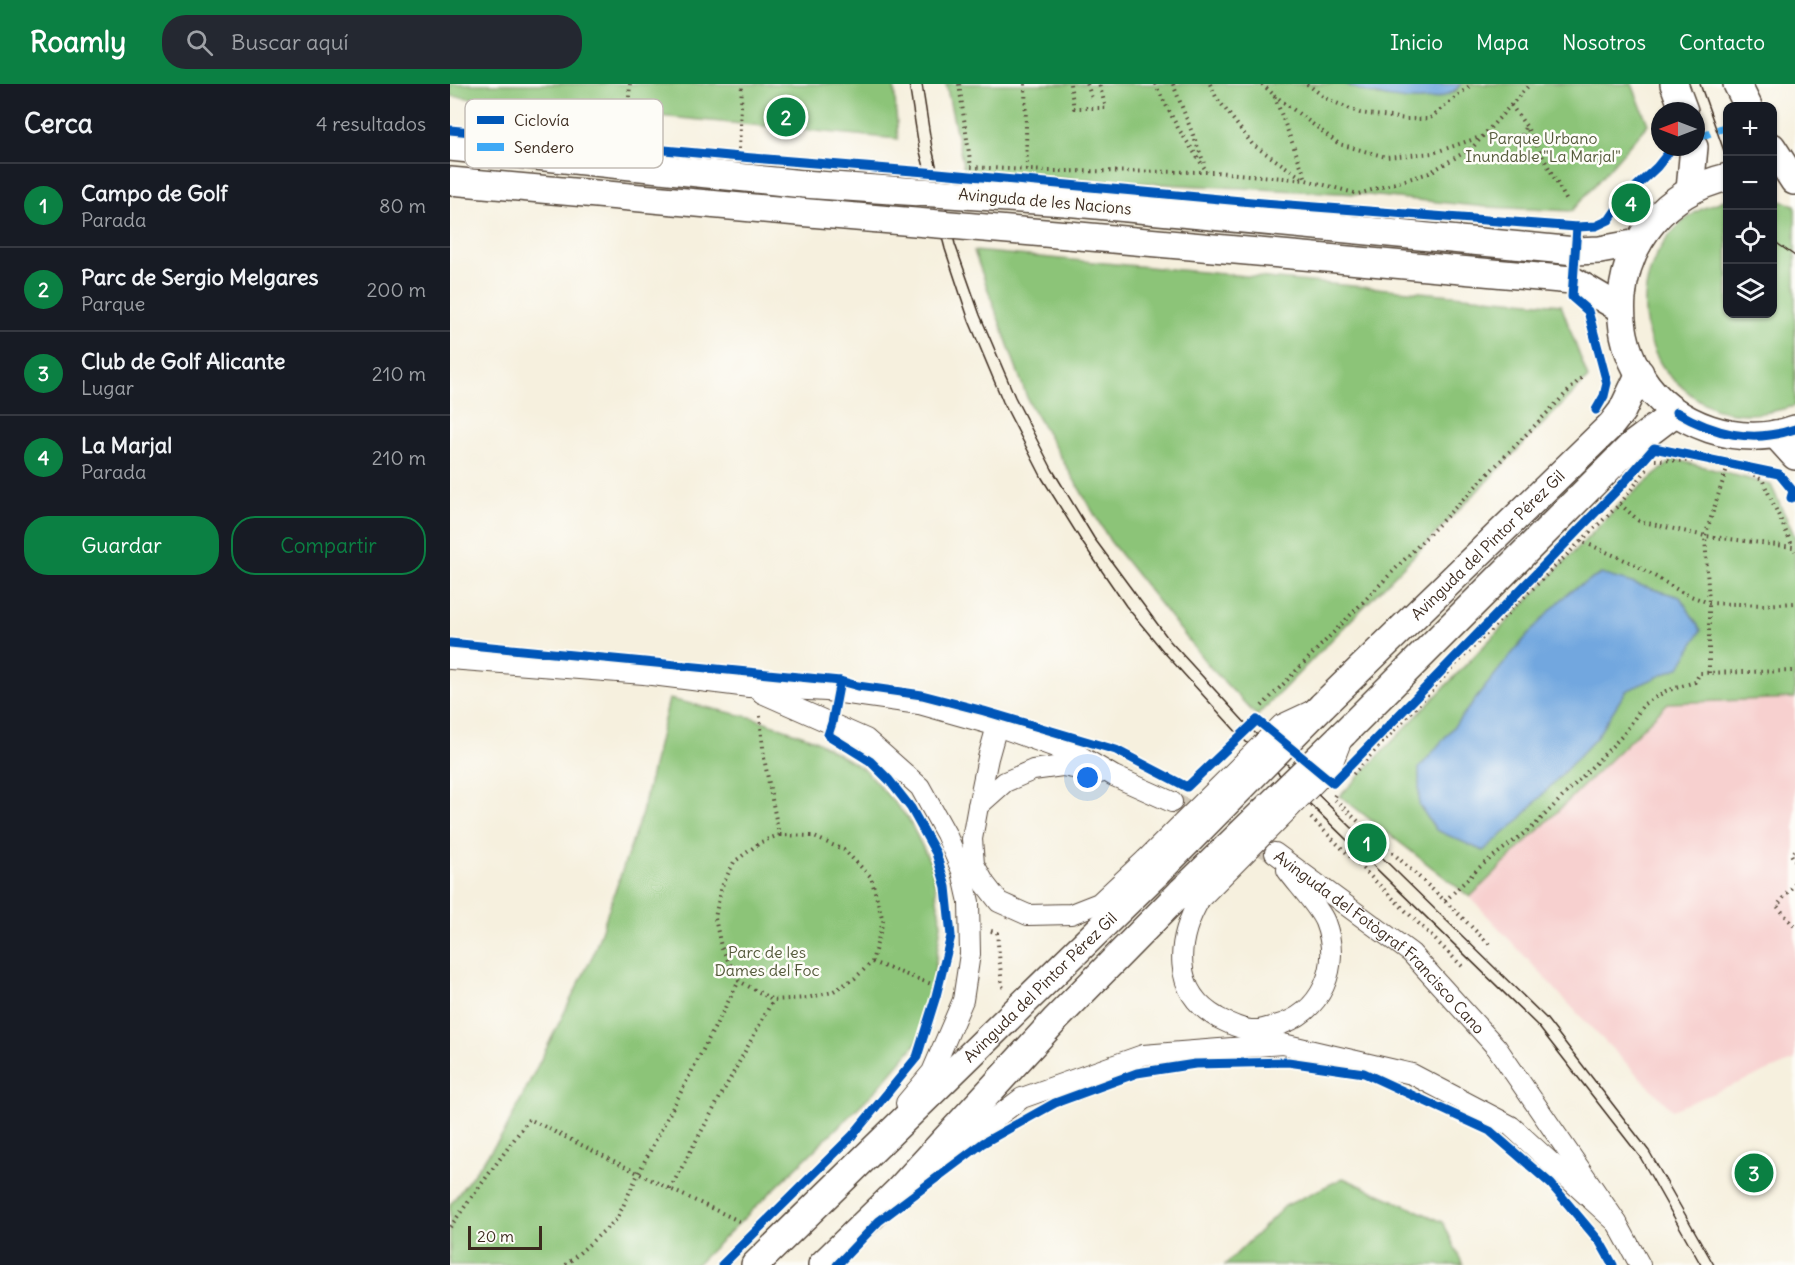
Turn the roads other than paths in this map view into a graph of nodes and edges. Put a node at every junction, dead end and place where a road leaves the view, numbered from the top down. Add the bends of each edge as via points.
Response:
1 (1674, 84) edge
2 (1737, 84) edge
3 (1681, 102) edge
4 (1746, 102) edge
5 (450, 147) edge
6 (465, 149) edge
7 (1693, 156) edge
8 (1777, 156) edge
9 (650, 168) edge
10 (1723, 178) edge
11 (1787, 180) edge
12 (450, 181) edge
13 (1690, 190) junction
14 (1638, 243) junction
15 (1621, 309) junction
16 (1640, 373) junction
17 (1676, 412) junction
18 (1785, 432) edge
19 (1795, 456) edge
20 (450, 659) edge
21 (749, 687) junction
22 (997, 726) junction
23 (1114, 776) junction
24 (1172, 802) tunnel mouth
25 (978, 806) junction
26 (1152, 865) junction
27 (1191, 895) junction
28 (855, 1166) junction
29 (898, 1191) junction
30 (1617, 1223) junction
31 (755, 1265) edge
32 (822, 1265) edge
33 (1640, 1265) edge

1 - 3 main road
2 - 4 main road
5 - 6 main road, Avinguda de les Nacions, bridge
7 - 13 main road
8 - 11 main road
9 - 14 main road, Avinguda de les Nacions, bridge via 803,184 1065,202 1575,251
10 - 13 main road
12 - 15 main road, Avinguda de les Nacions, bridge via 1572,280
13 - 14 main road via 1660,212
14 - 15 main road via 1625,274
15 - 16 main road via 1627,342
16 - 17 main road
16 - 26 main road, Avinguda del Pintor Pérez Gil, bridge via 1611,425
17 - 18 main road via 1723,434
17 - 27 main road, Avinguda del Pintor Pérez Gil, bridge via 1632,446 1344,733
18 - 19 main road
20 - 21 street via 644,674
21 - 22 street via 827,691 919,704
21 - 28 street via 866,739 920,787 962,871 969,902 970,954 963,1000 932,1072
22 - 23 street via 1080,756
22 - 25 street
23 - 24 street
23 - 25 street via 1062,766 1033,770 1005,782
25 - 26 street, Avinguda del Pintor Pérez Gil via 972,839 974,864 999,902 1028,915 1071,914 1099,903
26 - 28 main road, Avinguda del Pintor Pérez Gil
27 - 29 main road, Avinguda del Pintor Pérez Gil via 1056,1019
27 - 30 street, Avinguda del Fotògraf Francisco Cano via 1183,941 1183,972 1196,1001 1233,1026 1257,1030 1299,1016 1316,1001 1329,974 1331,945 1324,920 1275,854 1411,953 1497,1048
28 - 31 main road, Avinguda del Pintor Pérez Gil
29 - 30 street, Avinguda del Fotògraf Francisco Cano via 1022,1098 1143,1056 1283,1044 1412,1074 1511,1126
29 - 32 main road, Avinguda del Pintor Pérez Gil
30 - 33 street, Avinguda del Fotògraf Francisco Cano

